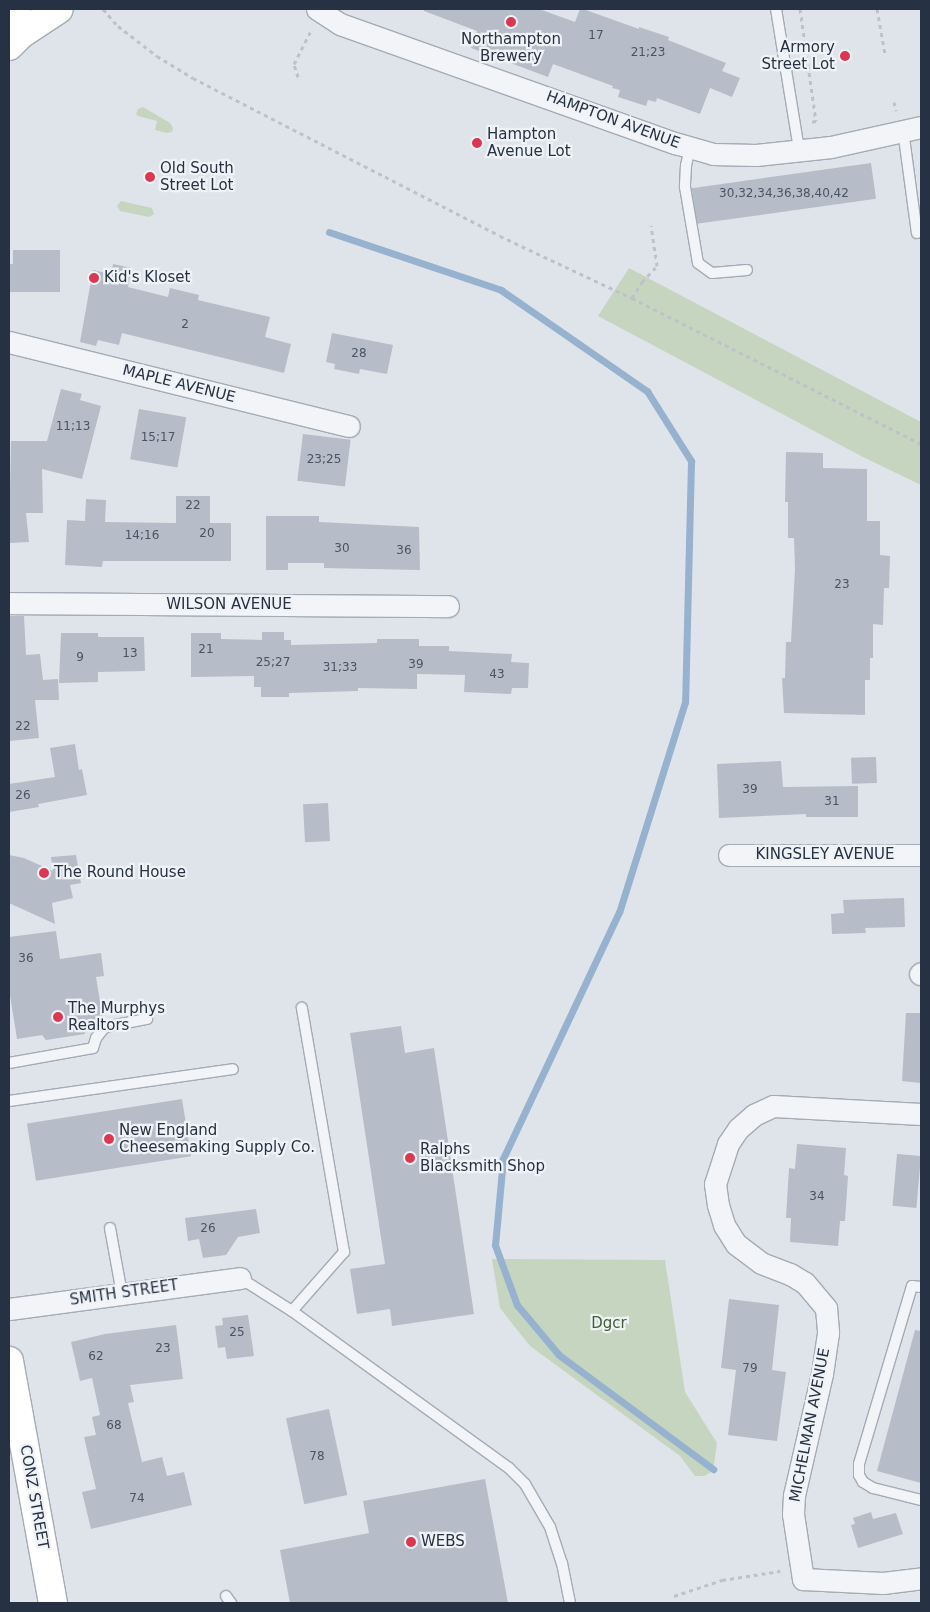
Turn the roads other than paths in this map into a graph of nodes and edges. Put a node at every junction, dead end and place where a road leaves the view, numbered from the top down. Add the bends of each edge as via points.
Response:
1 (17, 9) edge
2 (60, 9) edge
3 (317, 9) edge
4 (776, 9) edge
5 (9, 15) edge
6 (9, 46) edge
7 (912, 129) edge
8 (690, 148) junction
9 (799, 150) junction
10 (918, 233) dead end
11 (747, 270) dead end
12 (9, 342) edge
13 (349, 426) dead end
14 (9, 603) edge
15 (448, 606) dead end
16 (729, 855) dead end
17 (921, 855) edge
18 (302, 1008) dead end
19 (148, 1020) dead end
20 (9, 1063) edge
21 (233, 1069) dead end
22 (9, 1101) edge
23 (921, 1114) edge
24 (110, 1228) dead end
25 (240, 1278) joint
26 (921, 1287) edge
27 (122, 1294) junction
28 (9, 1310) edge
29 (292, 1310) junction
30 (9, 1361) edge
31 (921, 1500) edge
32 (921, 1578) edge
33 (53, 1603) edge
34 (570, 1603) edge

1 - 5 main road
2 - 6 main road via 20,34
3 - 8 street, HAMPTON AVENUE via 340,24
4 - 9 lane
7 - 9 street, HAMPTON AVENUE via 831,147
7 - 10 lane
8 - 9 street, HAMPTON AVENUE via 740,156
8 - 11 lane via 685,187 698,263 712,273
12 - 13 street, MAPLE AVENUE
14 - 15 street, WILSON AVENUE
16 - 17 street, KINGSLEY AVENUE
18 - 29 lane via 344,1252
19 - 20 lane via 105,1027 93,1048
21 - 22 lane
23 - 32 street, MICHELMAN AVENUE via 773,1106 754,1115 738,1129 720,1163 715,1184 724,1225 736,1244 761,1263 805,1283 826,1308 828,1333 822,1374 794,1495 793,1514 802,1574 883,1583
24 - 27 lane
25 - 27 street, SMITH STREET
25 - 29 lane
26 - 31 lane via 912,1286 859,1464 859,1475 873,1488
27 - 28 street, SMITH STREET
29 - 34 lane via 509,1468 525,1484 550,1527
30 - 33 main road, CONZ STREET

